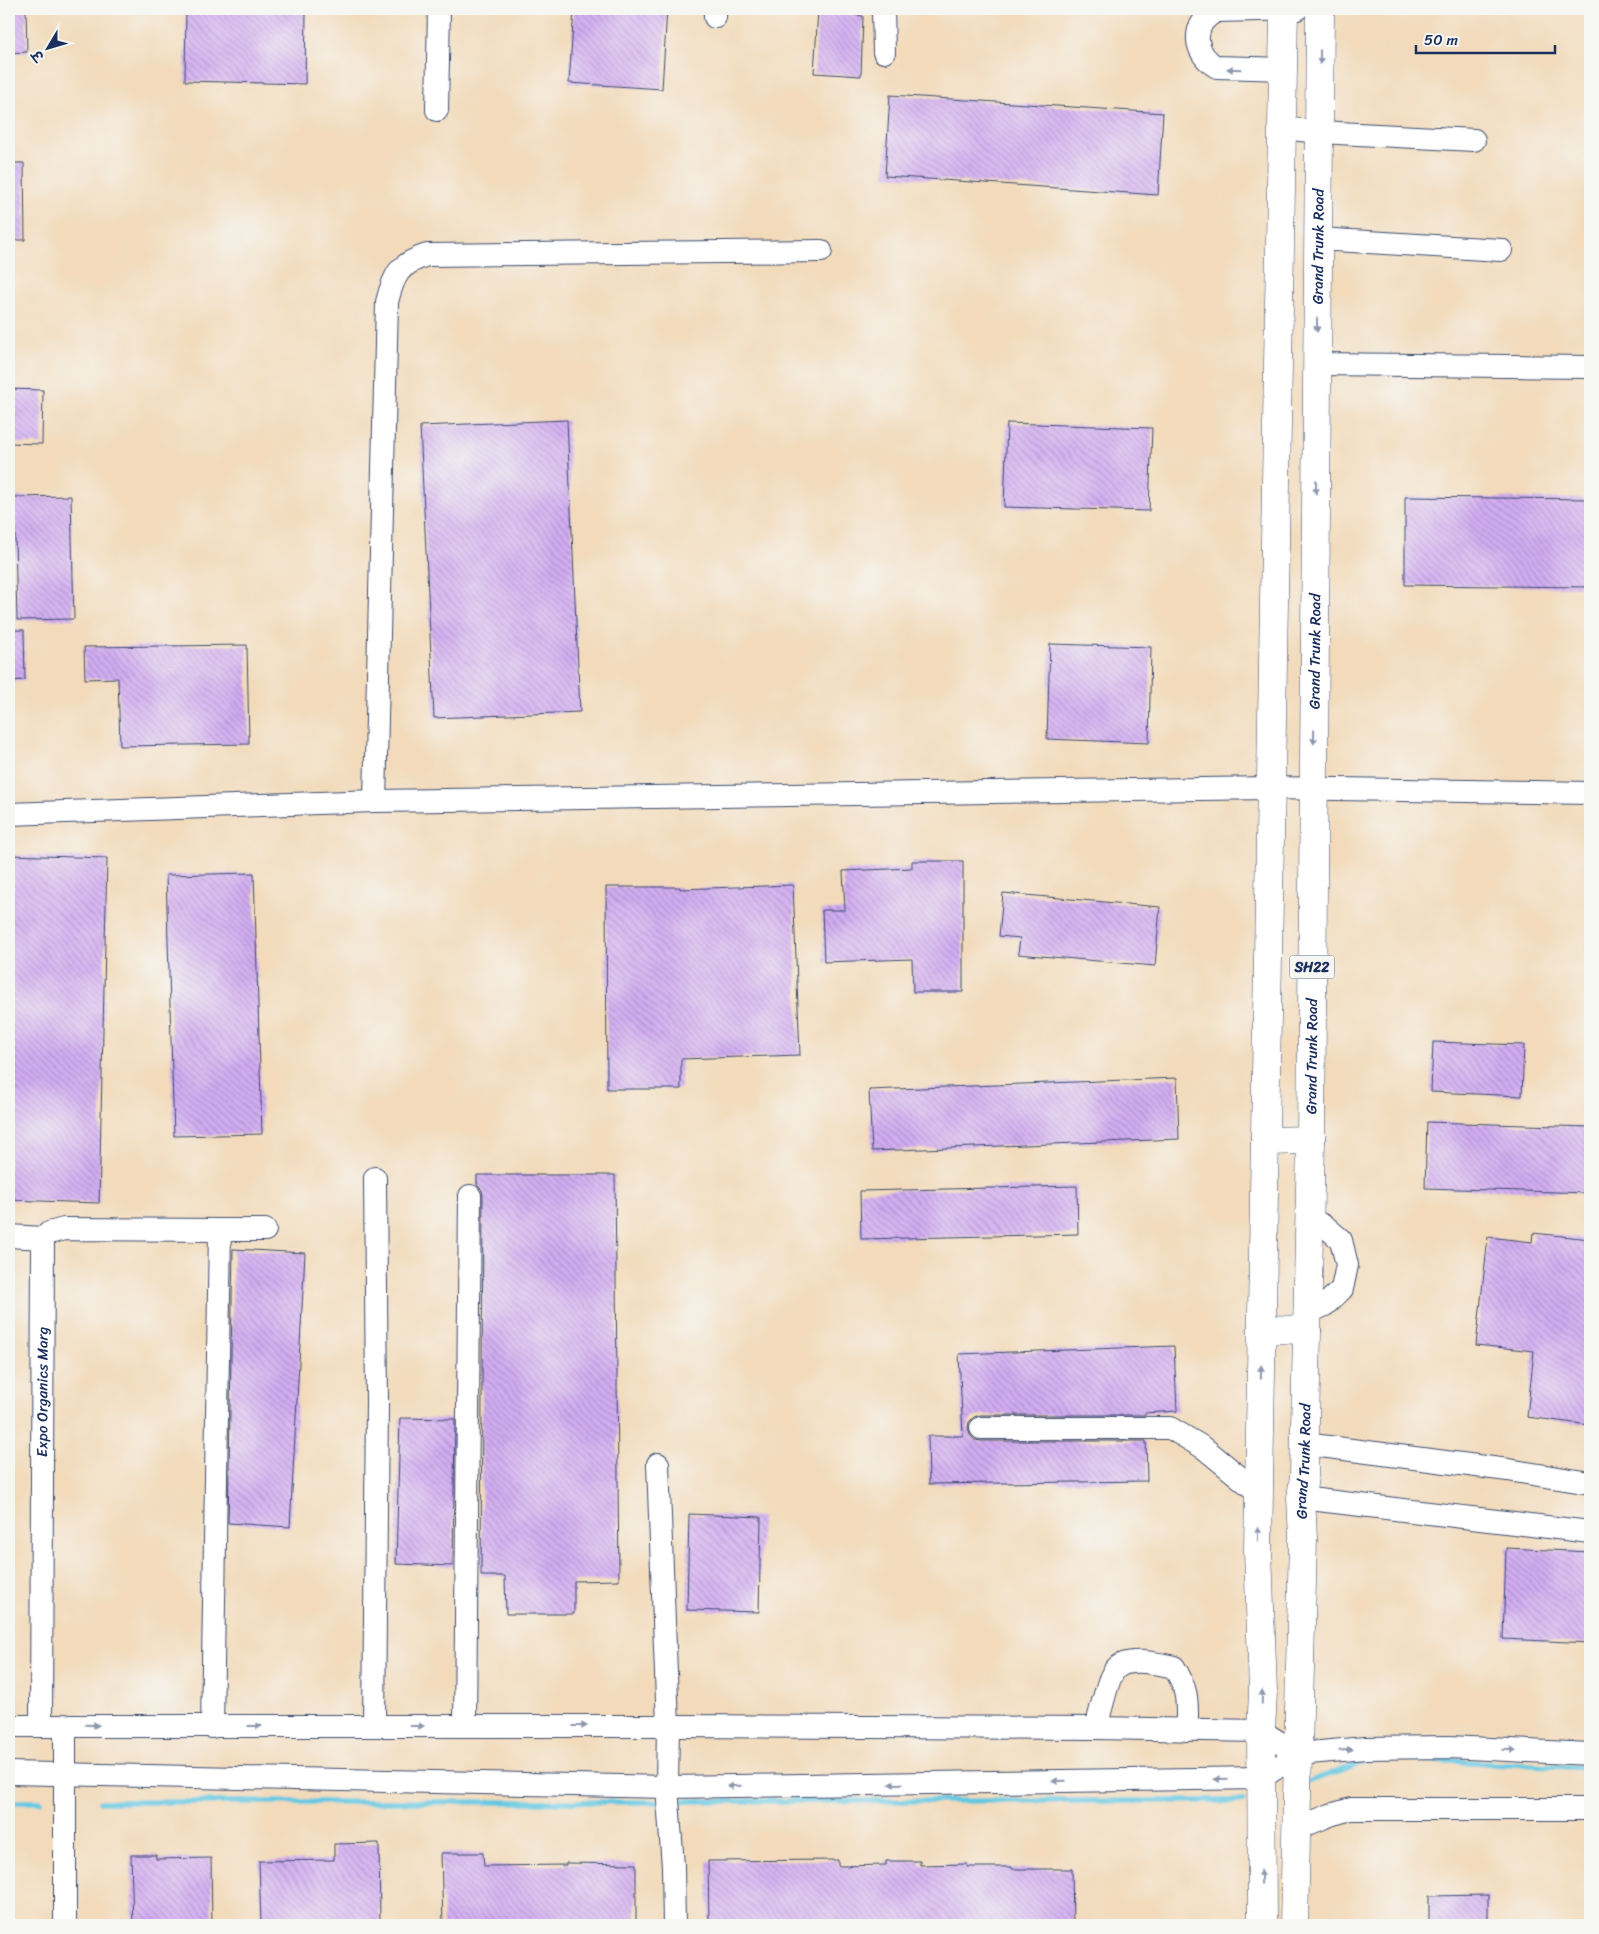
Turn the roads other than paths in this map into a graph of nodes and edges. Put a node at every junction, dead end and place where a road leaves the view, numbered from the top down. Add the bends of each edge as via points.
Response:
1 (439, 9) edge
2 (883, 9) edge
3 (1284, 9) edge
4 (1297, 9) edge
5 (1320, 9) edge
6 (884, 52) dead end
7 (1283, 69) junction
8 (437, 110) dead end
9 (1282, 128) junction
10 (1319, 132) junction
11 (1474, 140) dead end
12 (1318, 239) junction
13 (1501, 250) dead end
14 (821, 251) dead end
15 (1317, 364) junction
16 (1590, 367) edge
17 (1271, 788) junction
18 (1313, 788) junction
19 (1590, 793) edge
20 (375, 801) junction
21 (9, 814) edge
22 (1311, 1140) junction
23 (1265, 1141) junction
24 (375, 1178) dead end
25 (470, 1196) dead end
26 (1310, 1219) junction
27 (220, 1230) junction
28 (266, 1230) dead end
29 (9, 1236) edge
30 (44, 1238) junction
31 (1307, 1321) junction
32 (1262, 1329) junction
33 (981, 1428) dead end
34 (1304, 1444) junction
35 (658, 1464) dead end
36 (1590, 1483) edge
37 (1259, 1493) junction
38 (1301, 1498) junction
39 (1590, 1532) edge
40 (65, 1725) junction
41 (9, 1726) edge
42 (41, 1726) junction
43 (212, 1726) junction
44 (374, 1726) junction
45 (465, 1726) junction
46 (668, 1726) junction
47 (1096, 1728) junction
48 (1187, 1730) junction
49 (1261, 1731) junction
50 (1298, 1754) junction
51 (1590, 1754) edge
52 (9, 1773) edge
53 (66, 1773) junction
54 (1261, 1778) junction
55 (667, 1787) junction
56 (1590, 1809) edge
57 (1296, 1829) junction
58 (65, 1925) edge
59 (674, 1925) edge
60 (1262, 1925) edge
61 (1294, 1925) edge

1 - 8 street
2 - 6 street
3 - 4 street
3 - 7 highway, SH22
7 -> 3 street via 1217,67 1209,63 1200,51 1198,31 1202,21 1217,11
5 -> 10 highway, Grand Trunk Road / SH22
7 - 9 highway, SH22
9 - 10 street
9 - 17 highway, SH22
10 - 11 street
10 - 12 highway, Grand Trunk Road / SH22
12 - 13 street
12 -> 15 highway, Grand Trunk Road / SH22
14 - 20 street via 427,255 412,259 401,267 392,282 387,302
15 - 16 street
15 -> 18 highway, Grand Trunk Road / SH22
17 - 18 street
17 - 20 street
17 - 23 highway, SH22
18 - 19 street
18 - 22 highway, Grand Trunk Road / SH22
20 - 21 street
22 - 23 highway
22 - 26 highway, Grand Trunk Road / SH22
23 - 32 highway, SH22
24 - 44 street
25 - 45 street
26 - 31 highway, Grand Trunk Road / SH22
26 - 31 street via 1326,1227 1340,1240 1347,1265 1342,1289
27 - 28 street
27 - 30 street via 64,1229 49,1233
27 - 43 street
29 - 30 street
30 - 42 street, Expo Organics Marg
31 - 32 highway
31 - 34 highway, Grand Trunk Road / SH22
37 -> 32 highway, SH22
33 - 37 street via 1170,1428 1204,1448
34 - 36 street
34 - 38 highway, Grand Trunk Road / SH22
35 - 46 street
49 -> 37 highway, SH22
38 - 39 street
38 - 50 highway, Grand Trunk Road / SH22
40 - 42 street
40 -> 43 street
40 - 53 street
41 - 42 street
43 -> 44 street
44 -> 45 street
45 -> 46 street
46 - 47 street
46 - 55 street
47 - 48 street
47 - 48 street via 1114,1671 1123,1664 1145,1661 1174,1667 1183,1681 1187,1695
48 - 49 street
49 - 50 street
49 - 54 highway, SH22
50 -> 51 street via 1364,1748 1449,1747
50 - 54 street
50 - 57 highway, Grand Trunk Road / SH22
52 - 53 street
53 - 55 street
53 - 58 street
54 -> 55 street
60 -> 54 highway, SH22
55 - 59 street via 674,1866
56 - 57 street via 1351,1809
57 - 61 highway, Grand Trunk Road / SH22

